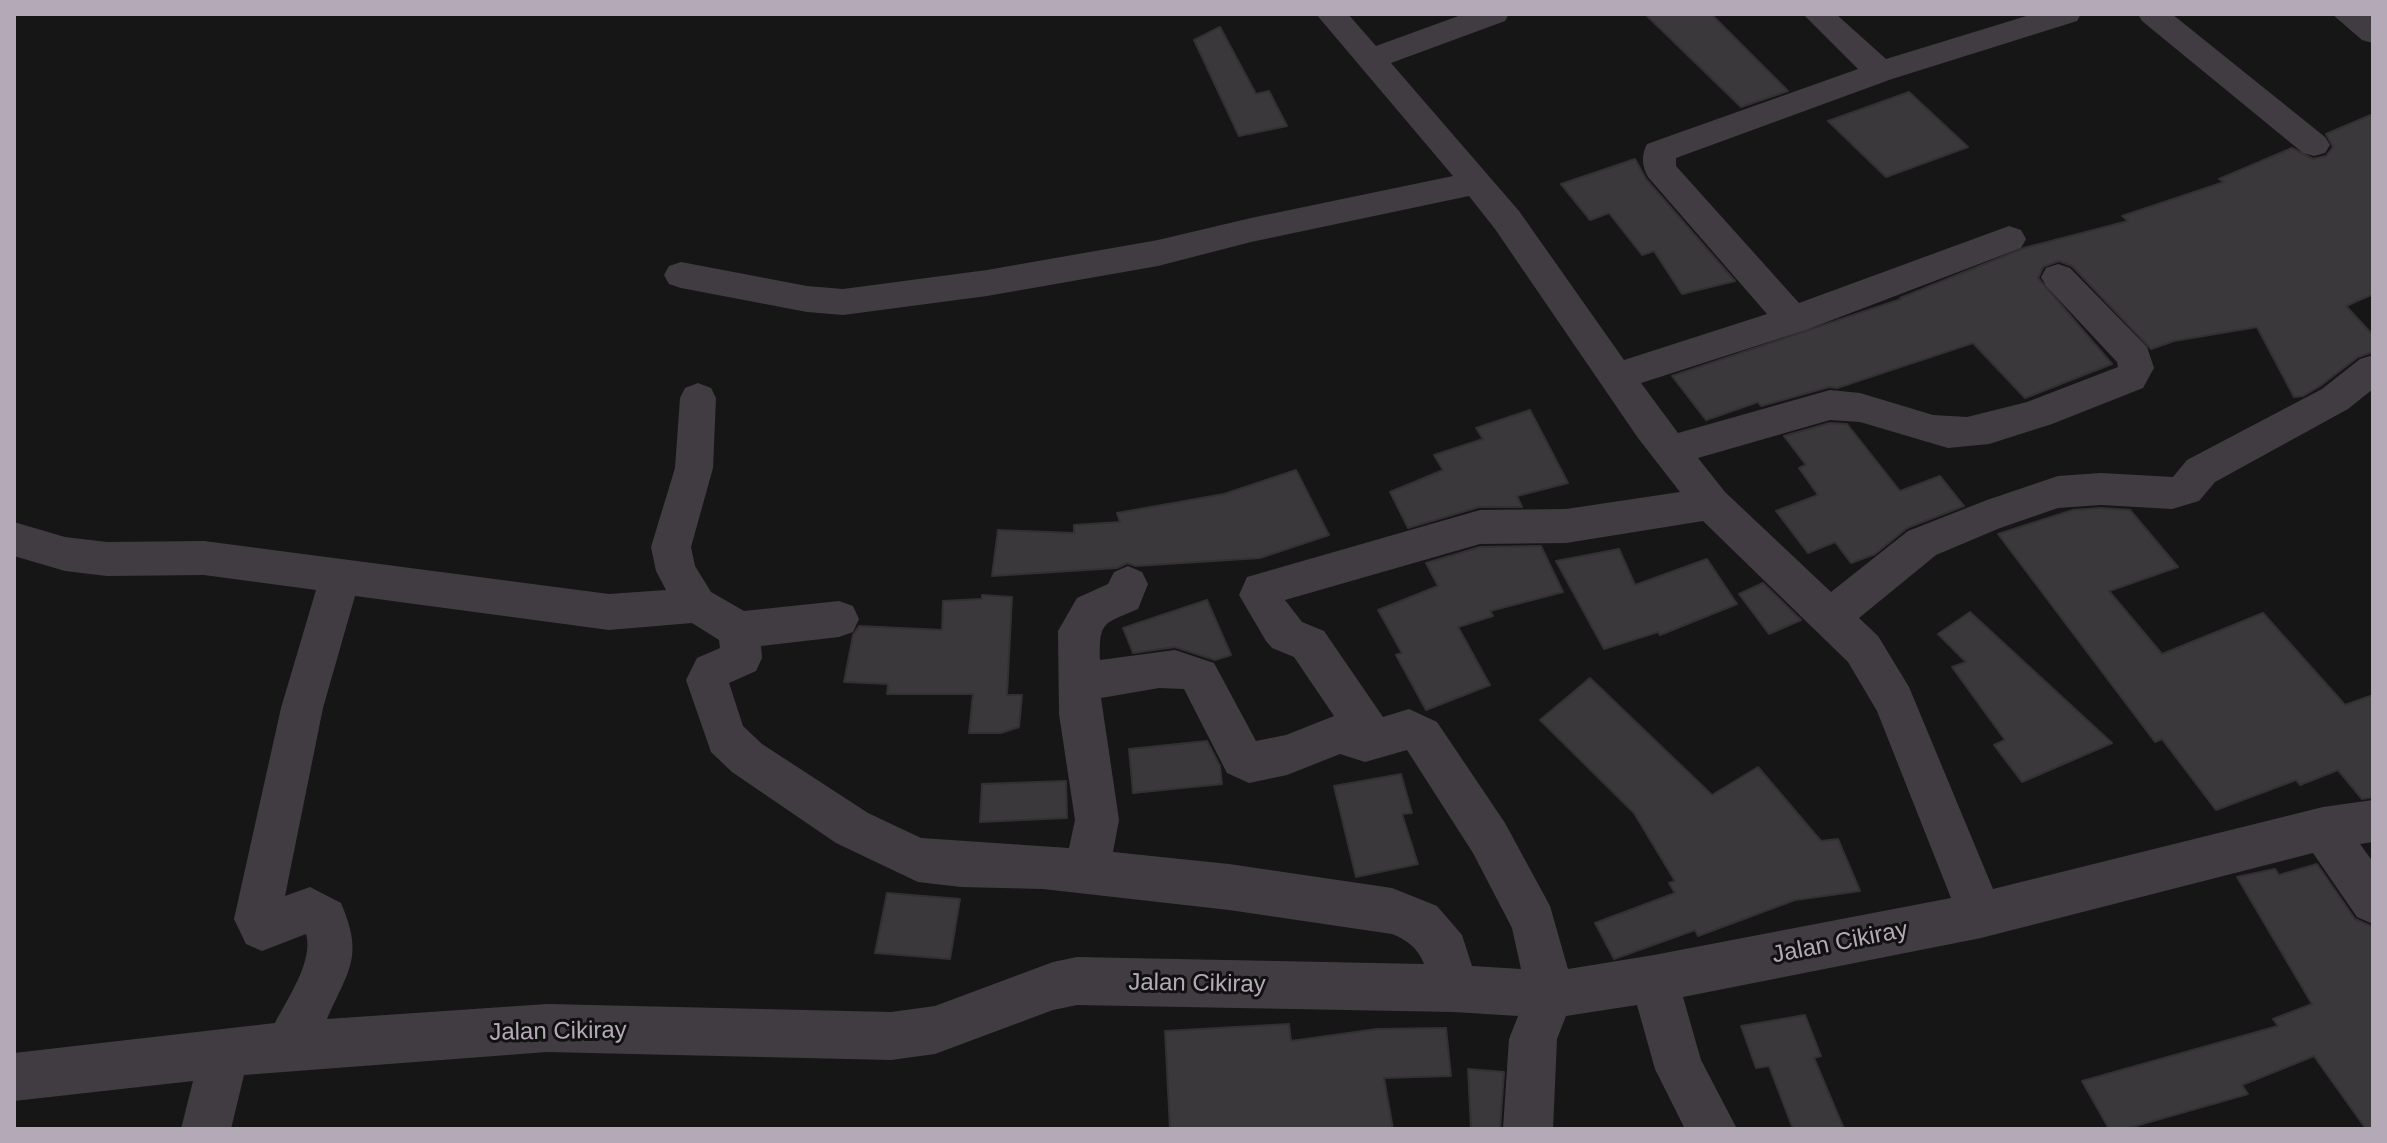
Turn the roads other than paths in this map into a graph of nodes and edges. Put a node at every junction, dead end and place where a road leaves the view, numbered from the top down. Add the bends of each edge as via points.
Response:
1 (1331, 14) edge
2 (1494, 14) edge
3 (1818, 14) edge
4 (2066, 14) edge
5 (2153, 14) edge
6 (2347, 14) edge
7 (2373, 33) edge
8 (1371, 59) junction
9 (1881, 72) junction
10 (2314, 145) dead end
11 (1477, 183) junction
12 (2009, 239) dead end
13 (681, 275) dead end
14 (2058, 277) dead end
15 (1793, 320) junction
16 (2373, 369) edge
17 (1618, 376) junction
18 (698, 398) dead end
19 (1670, 451) junction
20 (1711, 504) junction
21 (14, 539) edge
22 (340, 576) junction
23 (1128, 584) dead end
24 (697, 605) junction
25 (1831, 617) junction
26 (839, 619) dead end
27 (731, 653) junction
28 (1080, 683) junction
29 (1374, 739) junction
30 (2373, 821) edge
31 (2323, 829) junction
32 (1086, 873) junction
33 (2373, 901) edge
34 (1981, 915) junction
35 (1654, 979) junction
36 (1505, 992) junction
37 (290, 1046) junction
38 (225, 1053) junction
39 (14, 1077) edge
40 (206, 1129) edge
41 (1528, 1129) edge
42 (1712, 1129) edge

1 - 8 street
2 - 8 street
3 - 9 street
4 - 9 street
5 - 10 street
6 - 7 street
8 - 11 street
9 - 15 street via 1659,152 1660,169
11 - 13 street via 1158,253 843,302
11 - 17 street
12 - 15 street
14 - 19 street via 2134,357 2136,368 2130,378 1997,426 1952,433 1917,428 1866,407 1830,405
15 - 17 street
16 - 25 street via 2335,399 2201,471 2185,490 2058,492 1987,516 1922,543
17 - 19 street
18 - 24 street via 694,468 671,547 676,571
19 - 20 street
20 - 25 street
20 - 29 street via 1607,522 1480,527 1261,589 1259,595 1280,628 1309,644
21 - 22 street via 107,559 204,558
22 - 24 street via 609,612
22 - 37 street via 302,708 257,919 262,928 310,910 325,919 332,943
23 - 28 street via 1124,596 1083,619 1077,649
24 - 27 street
25 - 34 street via 1863,649 1894,701
26 - 27 street
27 - 32 street via 707,680 726,738 747,758 882,845 918,860
28 - 29 street via 1169,668 1191,670 1249,763 1287,755 1339,734 1358,742
28 - 32 street via 1083,740 1097,820
29 - 36 street via 1409,729 1416,732 1450,774 1534,922
30 - 31 street, Jalan Cikiray
31 - 33 street
31 - 34 street, Jalan Cikiray
32 - 36 street via 1392,911 1421,922 1445,952
34 - 35 street, Jalan Cikiray
35 - 36 street, Jalan Cikiray
35 - 42 street via 1679,1069
36 - 37 street, Jalan Cikiray via 1077,981 935,1030 891,1036 547,1028
36 - 41 street via 1533,1039
37 - 38 street, Jalan Cikiray
38 - 39 street, Jalan Cikiray
38 - 40 street

